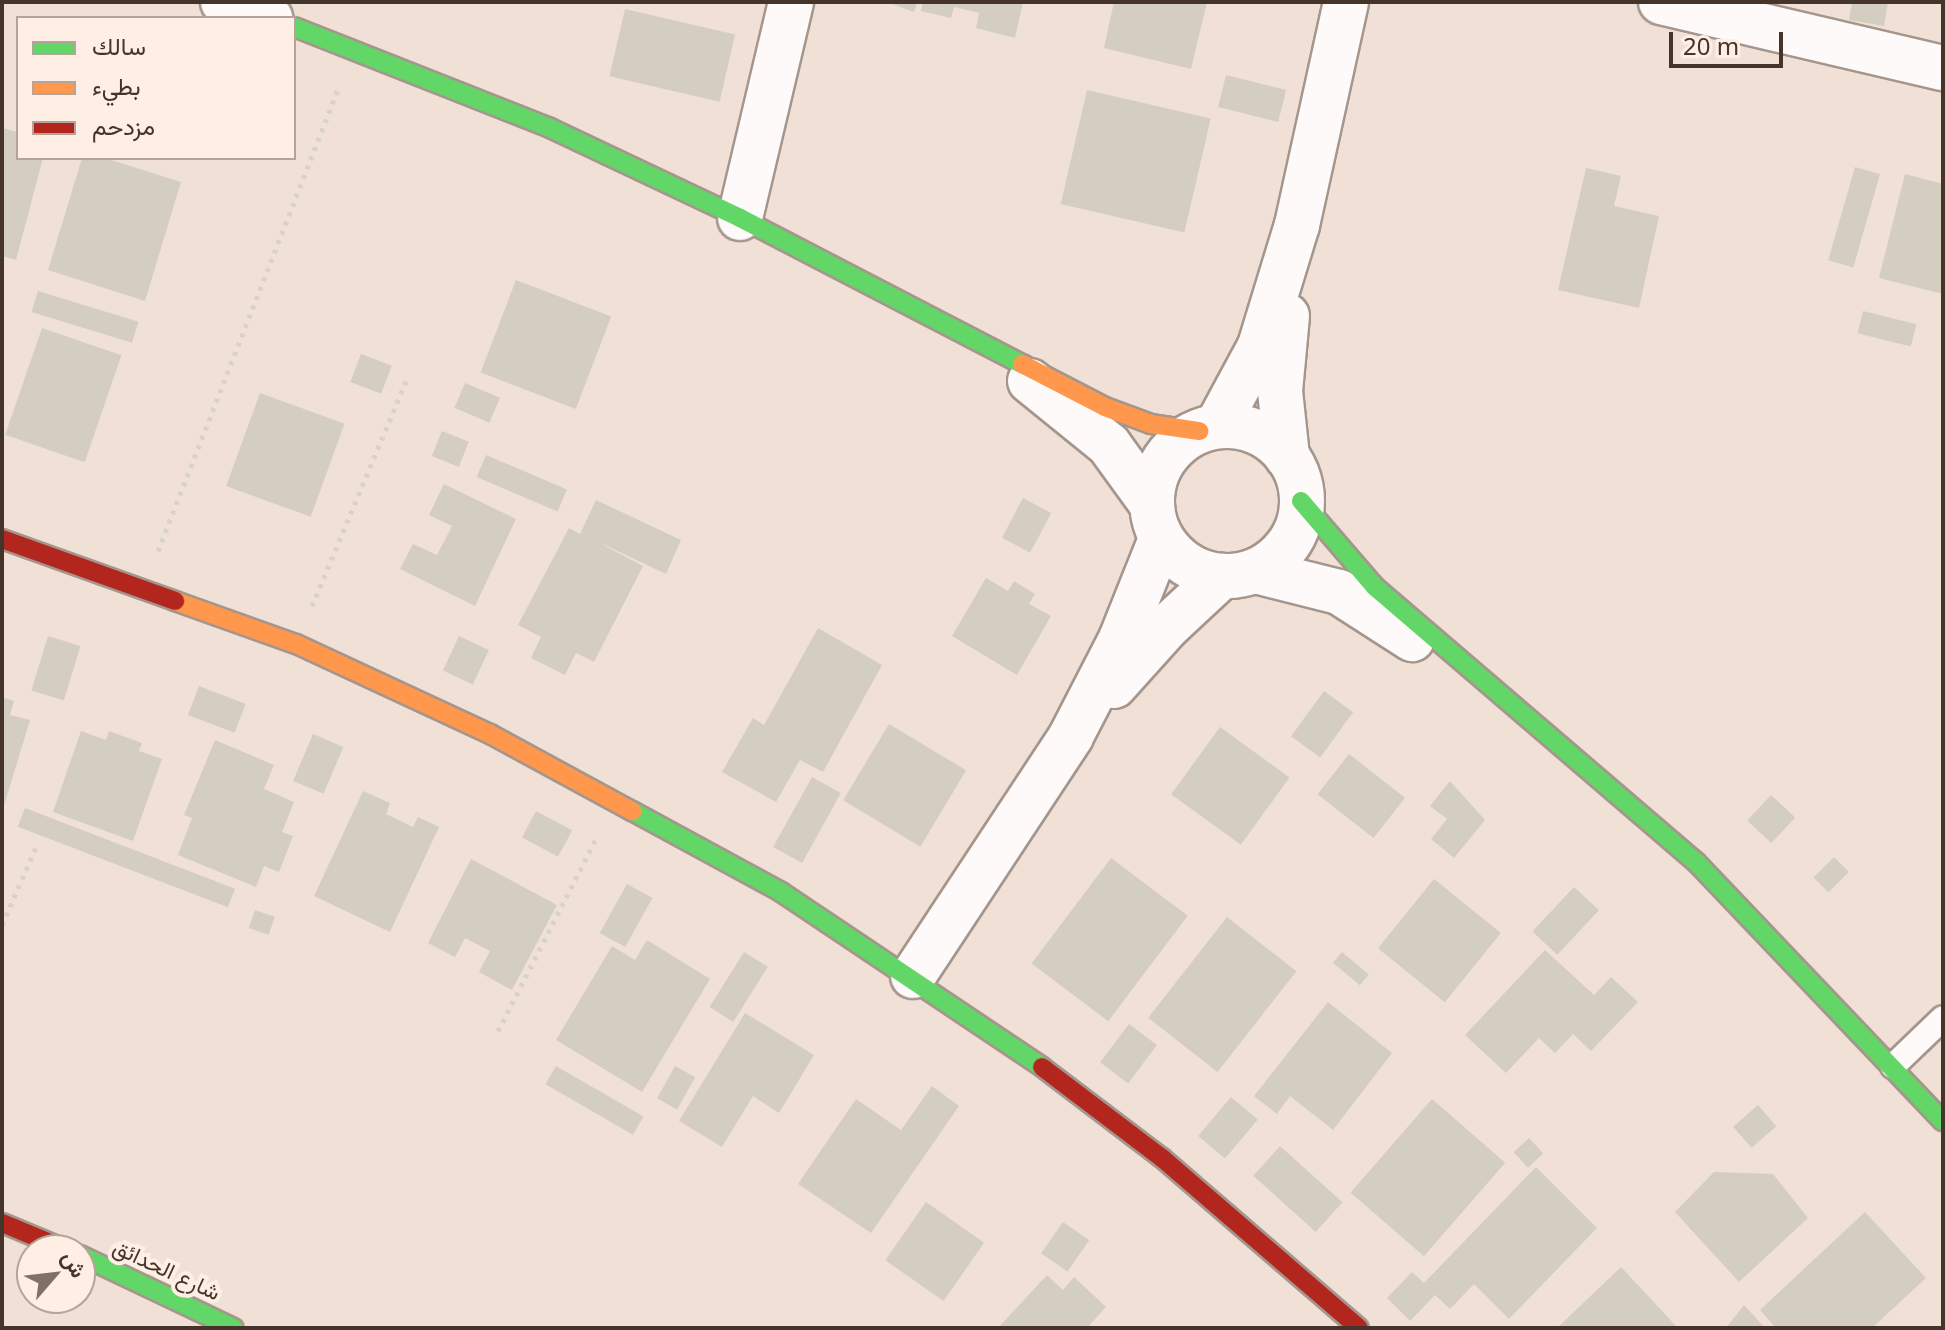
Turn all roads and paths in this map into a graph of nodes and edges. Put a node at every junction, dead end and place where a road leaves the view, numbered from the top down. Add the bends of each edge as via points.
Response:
1 (791, 2) edge
2 (1346, 2) edge
3 (1661, 2) edge
4 (296, 28) edge
5 (354, 48) junction
6 (1943, 68) edge
7 (740, 218) junction
8 (1297, 225) junction
9 (993, 352) junction
10 (408, 376) dead end
11 (1208, 429) junction
12 (1287, 457) junction
13 (1301, 501) junction
14 (1156, 521) junction
15 (2, 539) edge
16 (1239, 574) junction
17 (144, 586) junction
18 (296, 644) junction
19 (1478, 677) junction
20 (1071, 736) junction
21 (617, 799) junction
22 (36, 847) dead end
23 (2, 925) edge
24 (913, 976) junction
25 (1943, 1018) edge
26 (498, 1031) dead end
27 (1893, 1066) junction
28 (1943, 1121) edge
29 (2, 1223) edge
30 (28, 1234) edge
31 (96, 1263) edge
32 (234, 1328) edge
33 (1359, 1328) edge

1 - 7 street
2 - 8 street
3 - 6 street
4 - 5 street
5 - 7 street via 550,128
5 - 17 path
7 - 9 street
8 - 11 street via 1260,346
8 - 12 street via 1280,391
9 - 11 street via 1128,417
9 - 14 street via 1109,445
10 - 18 path
11 - 12 street via 1249,429
11 - 14 street via 1183,440 1159,467
12 - 13 street
13 - 16 street via 1293,537 1270,563
13 - 19 street via 1355,568 1439,637
14 - 16 street via 1187,565
14 - 20 street via 1126,628
15 - 17 street
16 - 19 street via 1339,592
16 - 20 street via 1168,626
17 - 18 street
18 - 21 street
19 - 27 street via 1696,862
20 - 24 street
21 - 24 street via 781,892
21 - 26 path
22 - 23 path
24 - 33 street via 1162,1158
25 - 27 lane
27 - 28 street
29 - 30 street
31 - 32 street, شارع الحدائق

